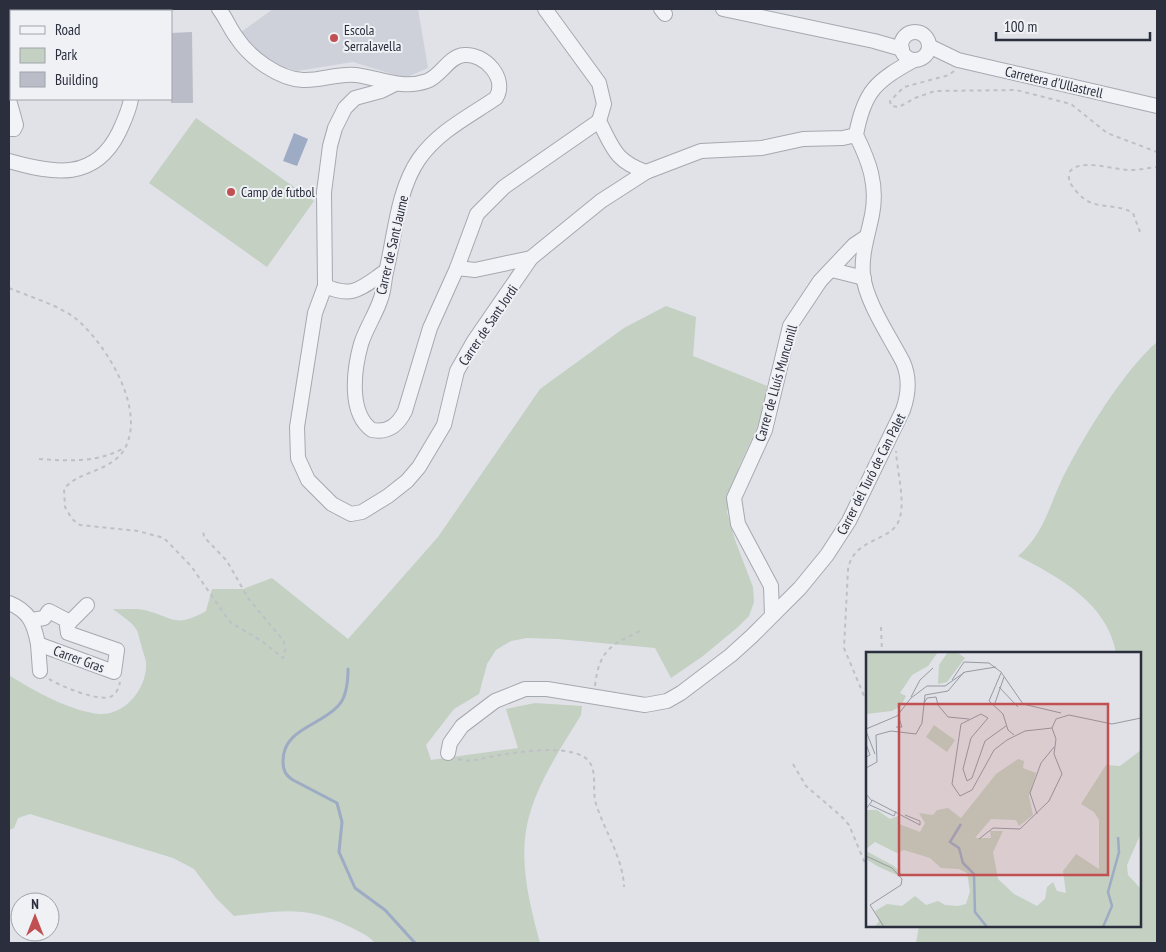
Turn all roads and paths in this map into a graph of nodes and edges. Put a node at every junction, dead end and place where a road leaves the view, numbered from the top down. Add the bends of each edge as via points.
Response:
1 (219, 9) edge
2 (545, 9) edge
3 (723, 9) edge
4 (913, 50) junction
5 (954, 59) junction
6 (395, 84) junction
7 (9, 100) edge
8 (131, 100) edge
9 (1157, 106) edge
10 (600, 121) junction
11 (9, 129) edge
12 (856, 135) junction
13 (1157, 152) edge
14 (9, 160) edge
15 (1157, 167) edge
16 (646, 172) junction
17 (1140, 232) dead end
18 (866, 237) junction
19 (531, 258) junction
20 (456, 268) junction
21 (832, 270) junction
22 (386, 271) junction
23 (864, 278) junction
24 (325, 286) junction
25 (9, 288) edge
26 (125, 448) junction
27 (896, 449) dead end
28 (39, 459) dead end
29 (203, 529) dead end
30 (771, 586) junction
31 (800, 588) junction
32 (9, 603) edge
33 (87, 605) dead end
34 (772, 615) junction
35 (32, 620) junction
36 (70, 622) junction
37 (881, 627) dead end
38 (640, 631) dead end
39 (38, 644) junction
40 (882, 652) edge
41 (40, 671) joint
42 (114, 672) junction
43 (594, 698) junction
44 (866, 701) edge
45 (448, 753) joint
46 (792, 764) dead end
47 (866, 866) edge
48 (624, 887) dead end

1 - 6 street via 246,50 288,77 303,80 349,74
2 - 10 street via 599,83 604,104
3 - 4 street
4 - 5 street, Carretera d'Ullastrell
4 - 12 street via 867,96
5 - 9 street, Carretera d'Ullastrell
5 - 13 path via 956,69 949,75 904,87 890,101 891,106 900,107 935,91 1016,90 1071,104 1107,133
6 - 22 street, Carrer de Sant Jaume via 428,81 459,56 466,55 473,56 496,72 500,92 496,98 442,134 418,160 404,191
6 - 24 street, Carrer de Sant Jordi via 355,98 335,128 324,192
7 - 11 street via 16,125
8 - 14 street via 126,118 111,146 86,167 69,171 47,170
10 - 16 street via 621,160
10 - 20 street, Carrer de Sant Jaume via 489,200 477,214
12 - 16 street, Carrer de Sant Jordi via 803,139 762,148 702,151
12 - 18 street via 871,168 875,193
15 - 17 path via 1128,170 1080,166 1069,173 1070,183 1086,201 1133,213
16 - 19 street, Carrer de Sant Jordi via 601,201
18 - 21 street, Carrer de Lluís Muncunill via 848,250
18 - 23 street, Carrer del Turó de Can Palet
19 - 20 street via 475,270
19 - 24 street, Carrer de Sant Jordi via 462,360 444,425 419,467 388,496 356,514 340,510 322,496 308,480 298,458 300,405 316,313
20 - 22 street, Carrer de Sant Jaume via 430,328 406,411 396,425 377,431 367,426 359,416 356,376 362,343 381,298
21 - 23 street
21 - 30 street, Carrer de Lluís Muncunill via 820,281 790,326 765,430 734,498 738,524
22 - 24 street via 348,292
23 - 31 street, Carrer del Turó de Can Palet via 869,295 907,371 907,399 840,538
25 - 26 path via 60,309 79,322 96,340 113,365 128,401 131,418
26 - 28 path via 94,459
26 - 29 path via 112,462 66,487 63,502 72,519 85,527 128,529 164,538 191,566 230,622 283,658 286,648 283,640 248,598 226,561 204,537
27 - 44 path via 902,504 899,520 889,532 857,550 848,569 844,648
30 - 31 street
30 - 34 street, Carrer de Lluís Muncunill
31 - 34 street, Carrer del Turó de Can Palet
32 - 35 street via 26,612
33 - 36 street
34 - 43 street, Carrer del Turó de Can Palet via 731,655 673,698 646,705
35 - 36 street via 44,618 49,612
35 - 39 street, Carrer Gras
36 - 42 street via 68,633 117,650
37 - 40 path
38 - 43 path via 608,648 598,667
39 - 41 street
39 - 42 street, Carrer Gras
41 - 42 path via 58,684 103,698 112,696 119,686 122,678
43 - 45 street, Carrer del Turó de Can Palet via 535,688 510,694 484,708 457,730
45 - 48 path via 464,761 552,750 573,752 586,758 592,766 595,802 619,861
46 - 47 path via 806,786 842,816

